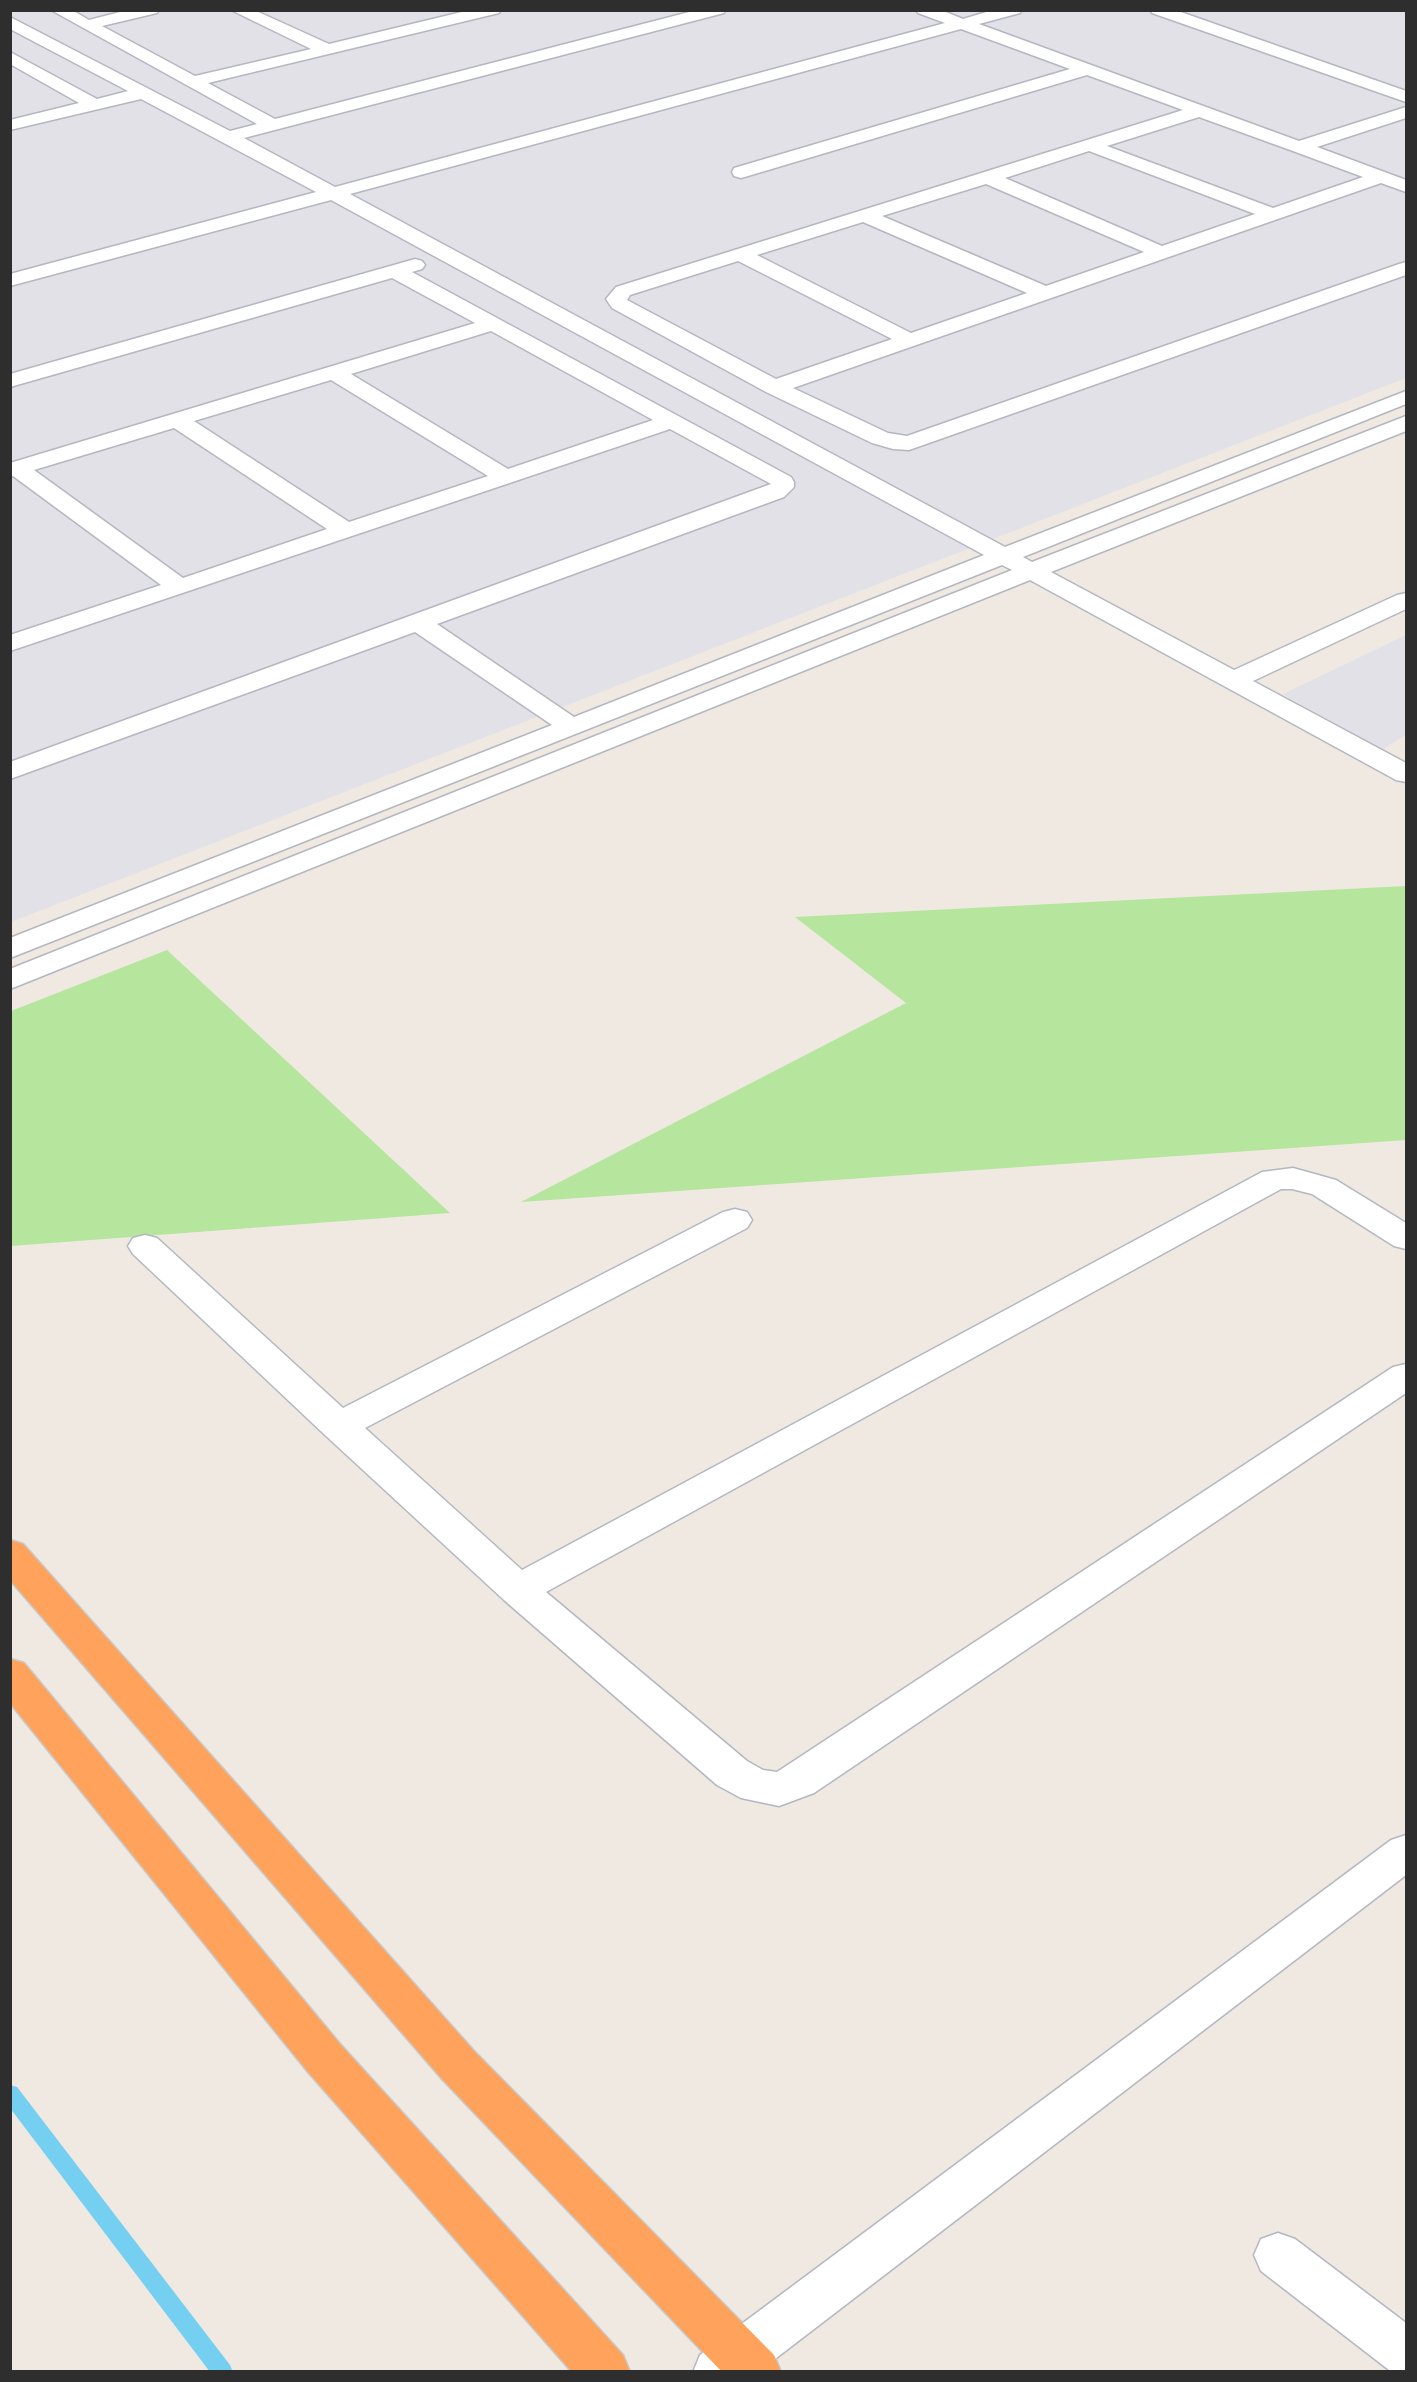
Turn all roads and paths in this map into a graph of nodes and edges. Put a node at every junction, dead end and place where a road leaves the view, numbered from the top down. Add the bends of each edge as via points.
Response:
1 (59, 10) edge
2 (151, 10) edge
3 (239, 10) edge
4 (493, 10) edge
5 (718, 10) edge
6 (924, 10) edge
7 (1014, 10) edge
8 (1158, 10) edge
9 (1187, 10) edge
10 (414, 15) dead end
11 (10, 22) edge
12 (435, 24) junction
13 (87, 25) junction
14 (961, 25) junction
15 (328, 50) junction
16 (10, 57) edge
17 (1086, 70) junction
18 (192, 82) junction
19 (1407, 86) edge
20 (143, 93) junction
21 (1407, 97) edge
22 (94, 104) junction
23 (1199, 111) junction
24 (1407, 112) edge
25 (10, 125) edge
26 (274, 126) junction
27 (228, 137) junction
28 (1089, 146) junction
29 (1299, 147) junction
30 (741, 172) dead end
31 (987, 177) junction
32 (1381, 177) junction
33 (1407, 186) edge
34 (333, 193) junction
35 (1272, 214) junction
36 (865, 216) junction
37 (1162, 253) junction
38 (741, 255) junction
39 (449, 256) junction
40 (1407, 268) edge
41 (395, 271) junction
42 (10, 280) edge
43 (1045, 293) junction
44 (493, 324) junction
45 (910, 340) junction
46 (333, 372) junction
47 (10, 381) edge
48 (774, 387) junction
49 (1407, 397) edge
50 (177, 420) junction
51 (672, 421) junction
52 (1407, 423) edge
53 (14, 469) edge
54 (506, 477) junction
55 (346, 531) junction
56 (1004, 556) junction
57 (1031, 571) junction
58 (180, 587) junction
59 (1407, 600) edge
60 (417, 622) junction
61 (10, 644) edge
62 (1234, 680) junction
63 (572, 727) junction
64 (1401, 765) edge
65 (10, 771) edge
66 (10, 950) edge
67 (10, 980) edge
68 (735, 1220) dead end
69 (1407, 1238) edge
70 (145, 1246) dead end
71 (1407, 1376) edge
72 (338, 1426) junction
73 (10, 1554) edge
74 (518, 1590) junction
75 (10, 1674) edge
76 (1407, 1852) edge
77 (1278, 2255) dead end
78 (1407, 2354) edge
79 (738, 2366) edge
80 (604, 2372) edge

1 - 13 street
2 - 13 street
3 - 15 street
4 - 12 street
5 - 26 street
6 - 14 street
7 - 14 street
8 - 21 street
9 - 19 street
10 - 12 street
11 - 20 street
12 - 15 street
13 - 18 street
14 - 17 street
14 - 34 street
15 - 18 street
16 - 22 street
17 - 23 street
17 - 30 street
18 - 26 street
20 - 22 street
20 - 27 street
22 - 25 street
23 - 28 street
23 - 29 street
24 - 29 street
26 - 27 street
27 - 34 street
28 - 31 street
28 - 35 street
29 - 32 street
31 - 36 street
31 - 37 street
32 - 33 street
32 - 35 street
34 - 39 street
34 - 42 street
35 - 37 street
36 - 38 street
36 - 43 street
37 - 43 street
38 - 45 street
38 - 48 street via 622,291 616,299
39 - 41 street
39 - 56 street
40 - 48 street via 909,443 880,438
41 - 44 street
41 - 47 street
43 - 45 street
44 - 46 street
44 - 51 street
45 - 48 street
46 - 50 street
46 - 54 street
49 - 56 street
50 - 53 street
50 - 55 street
51 - 54 street
51 - 60 street via 779,479 782,487
52 - 57 street
53 - 58 street
54 - 55 street
55 - 58 street
56 - 57 street
56 - 63 street
57 - 62 street
57 - 67 street
58 - 61 street
59 - 62 street
60 - 63 street
60 - 65 street
62 - 64 street
63 - 66 street
68 - 72 street
69 - 74 street via 1324,1187 1293,1178 1274,1179
70 - 72 street
71 - 74 street via 799,1781 779,1789 756,1786 732,1773
72 - 74 street
73 - 79 highway via 458,2065
75 - 80 highway via 324,2058
76 - 79 street
77 - 78 street

